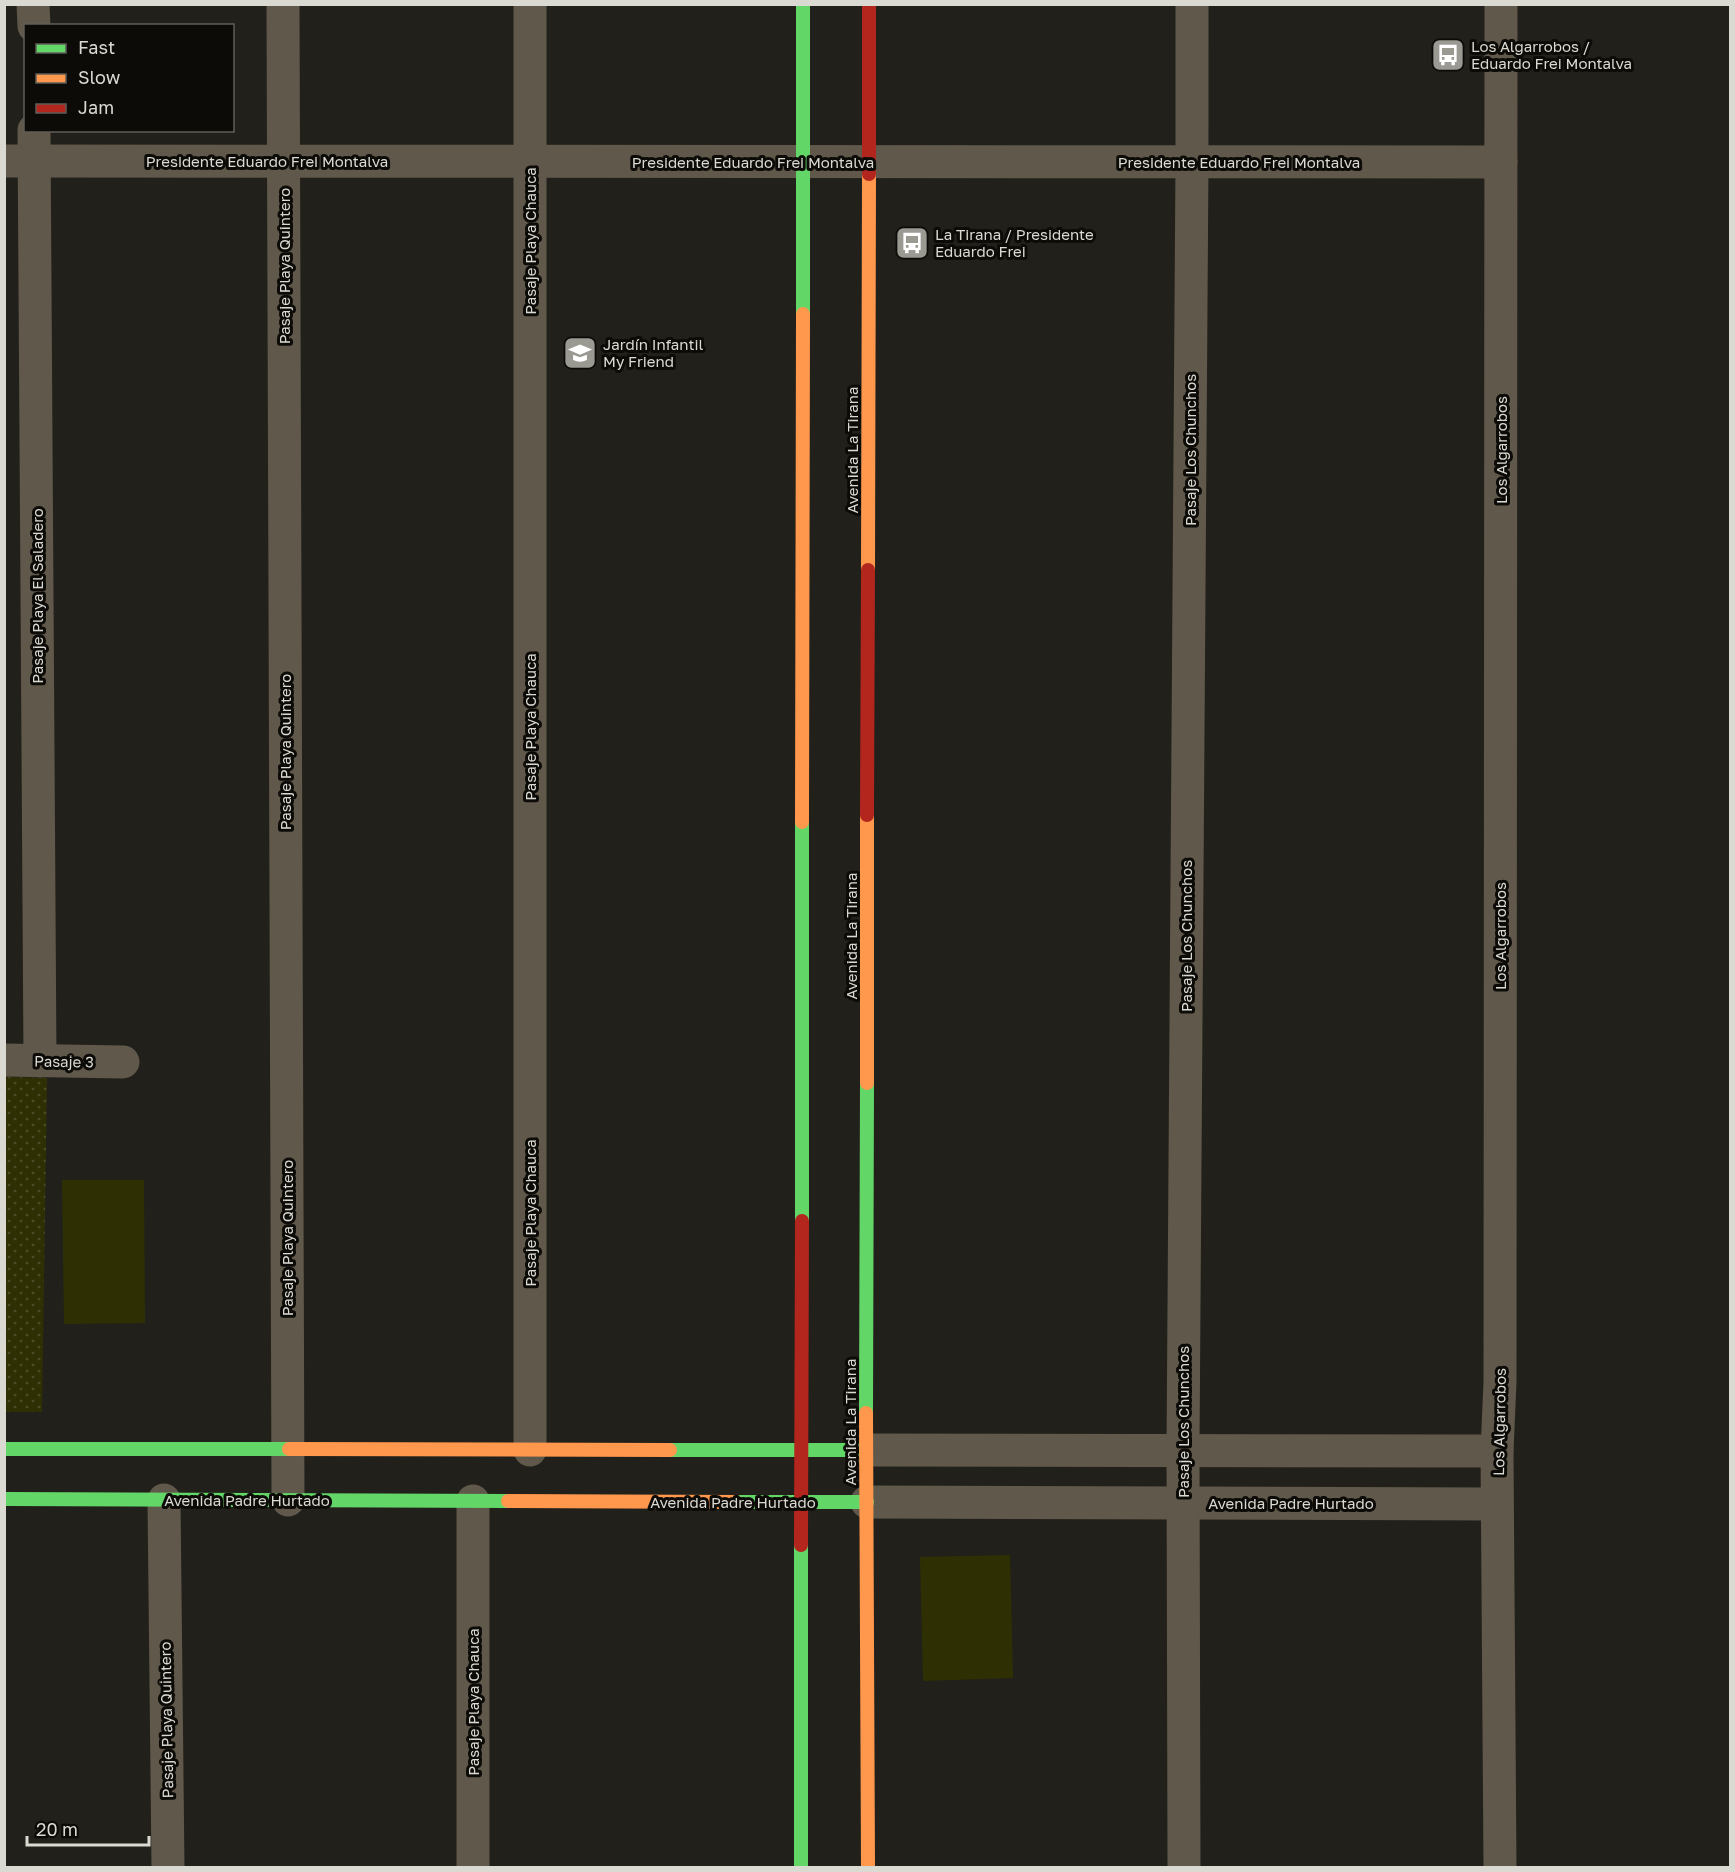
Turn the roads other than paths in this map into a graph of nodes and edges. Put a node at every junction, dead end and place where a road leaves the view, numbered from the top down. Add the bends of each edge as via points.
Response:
1 (33, 4) edge
2 (283, 4) edge
3 (530, 4) edge
4 (802, 4) edge
5 (869, 4) edge
6 (1192, 4) edge
7 (1501, 4) edge
8 (34, 24) edge
9 (24, 151) edge
10 (284, 161) junction
11 (530, 161) junction
12 (802, 162) junction
13 (869, 162) junction
14 (1192, 162) junction
15 (1501, 162) junction
16 (4, 1060) edge
17 (40, 1061) junction
18 (123, 1062) dead end
19 (4, 1449) edge
20 (288, 1449) junction
21 (530, 1450) junction
22 (801, 1450) junction
23 (867, 1450) junction
24 (1183, 1450) junction
25 (1497, 1451) junction
26 (4, 1499) edge
27 (164, 1500) junction
28 (288, 1500) junction
29 (473, 1501) junction
30 (801, 1502) junction
31 (867, 1502) junction
32 (1184, 1503) junction
33 (1497, 1504) junction
34 (168, 1868) edge
35 (474, 1868) edge
36 (801, 1868) edge
37 (868, 1868) edge
38 (1184, 1868) edge
39 (1500, 1868) edge

1 - 8 street
2 - 10 street, Pasaje Playa Quintero
3 - 11 street, Pasaje Playa Chauca
4 - 12 main road
5 - 13 main road, Avenida La Tirana
6 - 14 street, Pasaje Los Chunchos
7 - 15 street, Los Algarrobos
9 - 10 street, Presidente Eduardo Frei Montalva
9 - 17 street, Pasaje Playa El Saladero
10 - 11 street, Presidente Eduardo Frei Montalva
10 - 20 street, Pasaje Playa Quintero
11 - 12 street, Presidente Eduardo Frei Montalva
11 - 21 street, Pasaje Playa Chauca
12 - 13 street, Presidente Eduardo Frei Montalva
12 - 22 main road
13 - 14 street, Presidente Eduardo Frei Montalva
13 - 23 main road, Avenida La Tirana
14 - 15 street, Presidente Eduardo Frei Montalva
14 - 24 street, Pasaje Los Chunchos
15 - 25 street, Los Algarrobos
16 - 17 street, Pasaje 3
17 - 18 street, Pasaje 3
19 - 20 main road
20 - 21 main road
20 - 28 street, Pasaje Playa Quintero
21 - 22 main road
22 - 23 main road
22 - 30 main road
23 - 24 street
23 - 31 main road, Avenida La Tirana
24 - 25 street
24 - 32 street, Pasaje Los Chunchos
25 - 33 street, Los Algarrobos
26 - 27 main road, Avenida Padre Hurtado
27 - 28 main road, Avenida Padre Hurtado
27 - 34 street, Pasaje Playa Quintero
28 - 29 main road, Avenida Padre Hurtado
29 - 30 main road, Avenida Padre Hurtado
29 - 35 street, Pasaje Playa Chauca
30 - 31 main road, Avenida Padre Hurtado
30 - 36 main road
31 - 32 street, Avenida Padre Hurtado
31 - 37 main road, Avenida La Tirana
32 - 33 street, Avenida Padre Hurtado
32 - 38 street, Pasaje Los Chunchos
33 - 39 street, Los Algarrobos

